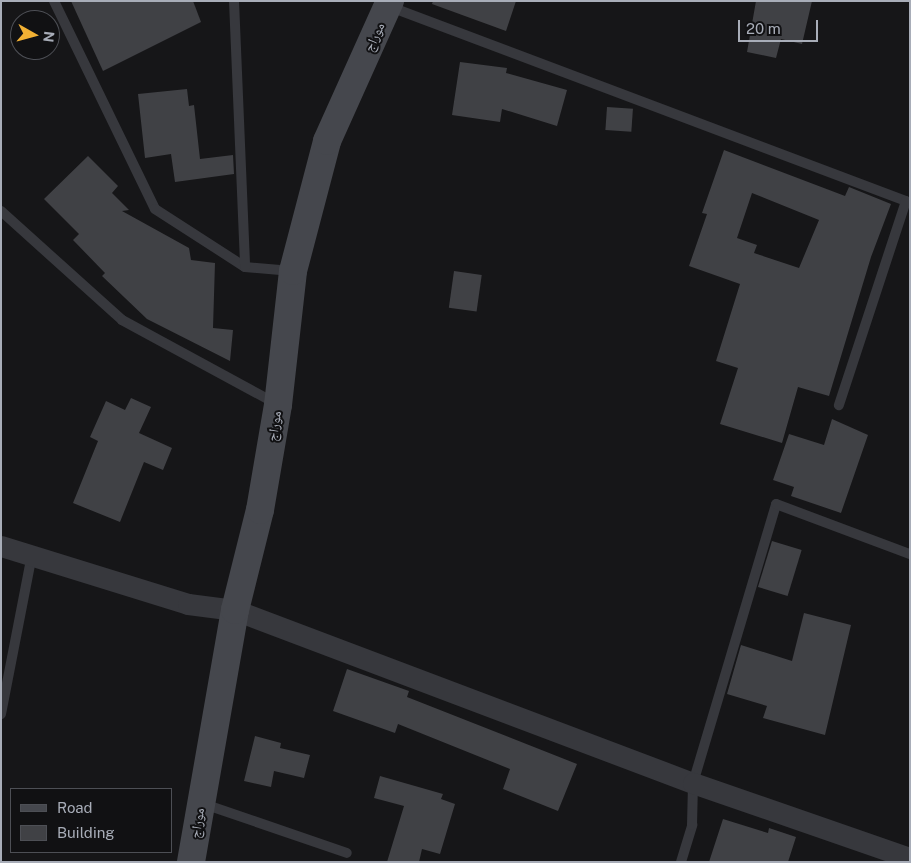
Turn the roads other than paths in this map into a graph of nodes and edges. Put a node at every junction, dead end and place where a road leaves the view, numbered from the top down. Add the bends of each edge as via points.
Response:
1 (54, 1) edge
2 (234, 1) edge
3 (388, 4) edge
4 (1, 211) edge
5 (245, 266) junction
6 (293, 271) junction
7 (278, 405) junction
8 (839, 405) dead end
9 (1, 546) edge
10 (32, 554) junction
11 (910, 554) edge
12 (235, 610) junction
13 (1, 714) edge
14 (693, 783) junction
15 (200, 802) junction
16 (347, 853) dead end
17 (910, 858) edge
18 (191, 862) edge
19 (681, 862) edge

1 - 5 lane via 155,209
2 - 5 lane
3 - 6 main road, موراج via 327,141
3 - 8 lane via 906,201
4 - 7 lane via 122,320
5 - 6 lane
6 - 7 main road, موراج
7 - 12 main road, موراج via 260,510
9 - 10 street
10 - 12 street via 188,604
10 - 13 lane
11 - 14 lane via 776,504
12 - 14 street
12 - 15 main road, موراج
14 - 17 street
14 - 19 lane via 692,825
15 - 16 lane
15 - 18 main road, موراج

